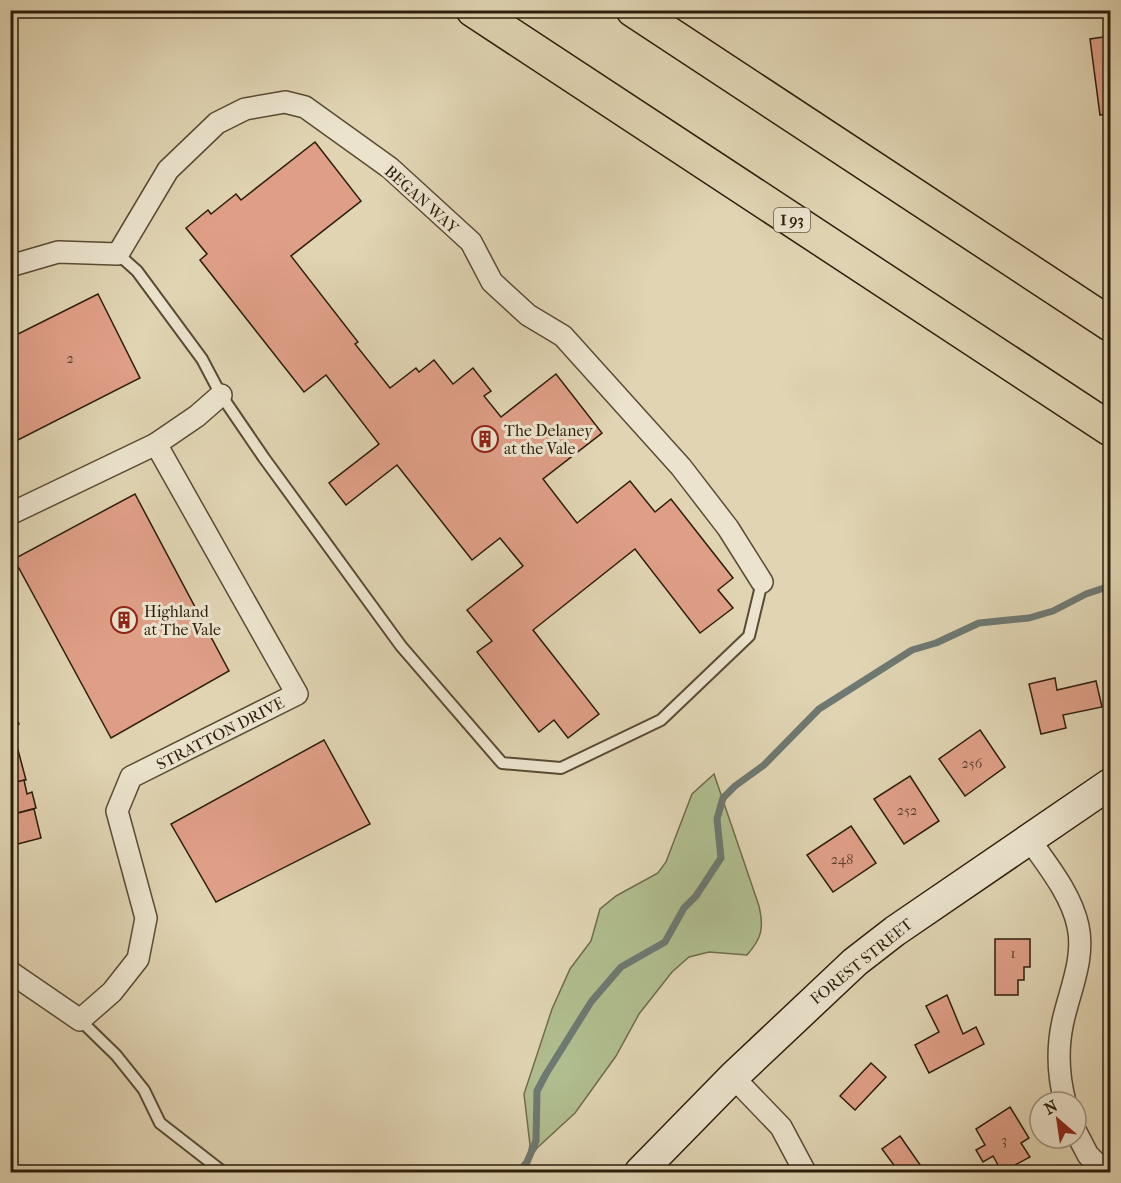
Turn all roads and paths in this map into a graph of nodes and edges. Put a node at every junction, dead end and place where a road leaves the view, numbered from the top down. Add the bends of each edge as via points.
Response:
1 (473, 10) edge
2 (633, 10) edge
3 (118, 254) junction
4 (10, 266) edge
5 (1110, 324) edge
6 (221, 395) junction
7 (1110, 429) edge
8 (156, 444) junction
9 (10, 514) edge
10 (762, 582) joint
11 (1110, 784) edge
12 (1029, 839) junction
13 (10, 972) edge
14 (80, 1020) junction
15 (733, 1077) junction
16 (1063, 1090) edge
17 (1085, 1150) edge
18 (223, 1173) edge
19 (640, 1173) edge
20 (806, 1173) edge
21 (1105, 1173) edge

1 - 7 highway, I 93
2 - 5 highway
3 - 4 street via 58,252
3 - 6 lane via 137,271 202,359
3 - 10 street, BEGAN WAY via 168,170 217,123 245,109 285,102 305,107 390,168 471,242 492,282 528,315 563,336 681,467 728,528
6 - 8 street
6 - 10 lane via 401,646 502,763 561,768 661,720 749,636
8 - 9 street
8 - 14 street, STRATTON DRIVE via 297,694 131,777 117,812 146,918 138,959 112,992
11 - 12 main road, FOREST STREET
12 - 15 main road, FOREST STREET via 855,962
12 - 16 street via 1069,900 1078,928 1077,970 1059,1044
13 - 14 street
14 - 18 lane via 144,1090 160,1123
15 - 19 main road, FOREST STREET
15 - 20 street via 780,1127
17 - 21 street

